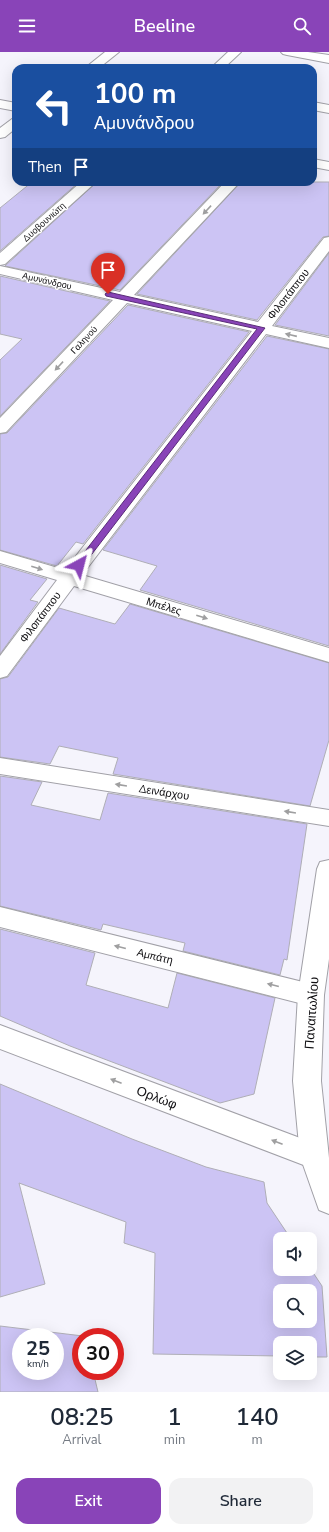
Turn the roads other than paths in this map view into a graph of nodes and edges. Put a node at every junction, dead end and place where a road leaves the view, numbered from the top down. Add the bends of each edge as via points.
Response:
1 (113, 52) edge
2 (235, 52) edge
3 (287, 52) edge
4 (329, 59) edge
5 (96, 64) edge
6 (222, 64) edge
7 (0, 104) edge
8 (12, 106) edge
9 (317, 107) edge
10 (329, 109) edge
11 (12, 125) edge
12 (0, 134) edge
13 (317, 164) edge
14 (329, 166) edge
15 (84, 186) edge
16 (229, 186) edge
17 (329, 241) edge
18 (0, 261) edge
19 (0, 270) edge
20 (124, 298) junction
21 (262, 328) junction
22 (329, 343) edge
23 (0, 428) edge
24 (0, 557) edge
25 (69, 578) junction
26 (329, 655) edge
27 (0, 671) edge
28 (0, 766) edge
29 (329, 818) edge
30 (329, 870) edge
31 (0, 917) edge
32 (311, 995) junction
33 (0, 1037) edge
34 (314, 1156) junction
35 (329, 1200) edge

1 - 5 street
2 - 6 street
3 - 4 street
7 - 8 street
9 - 10 street
11 - 12 street
13 - 14 street
15 - 18 street, Δυοβουνιώτη
16 -> 20 street, Γαληνού
17 - 21 street, Φιλοπάππου
19 - 20 street, Αμυνάνδρου
20 - 21 street, Αμυνάνδρου
20 -> 23 street, Γαληνού
22 -> 21 street, Αμυνάνδρου
21 - 25 street, Φιλοπάππου
24 -> 25 street, Μπέλες
25 -> 26 street, Μπέλες
25 - 27 street, Φιλοπάππου
29 -> 28 lane, Δεινάρχου
30 - 32 street, Παναιτωλίου
32 -> 31 lane, Αμπάτη
32 - 34 street, Παναιτωλίου via 307,1081
34 -> 33 street, Ορλώφ
34 - 35 street, Παναιτωλίου

